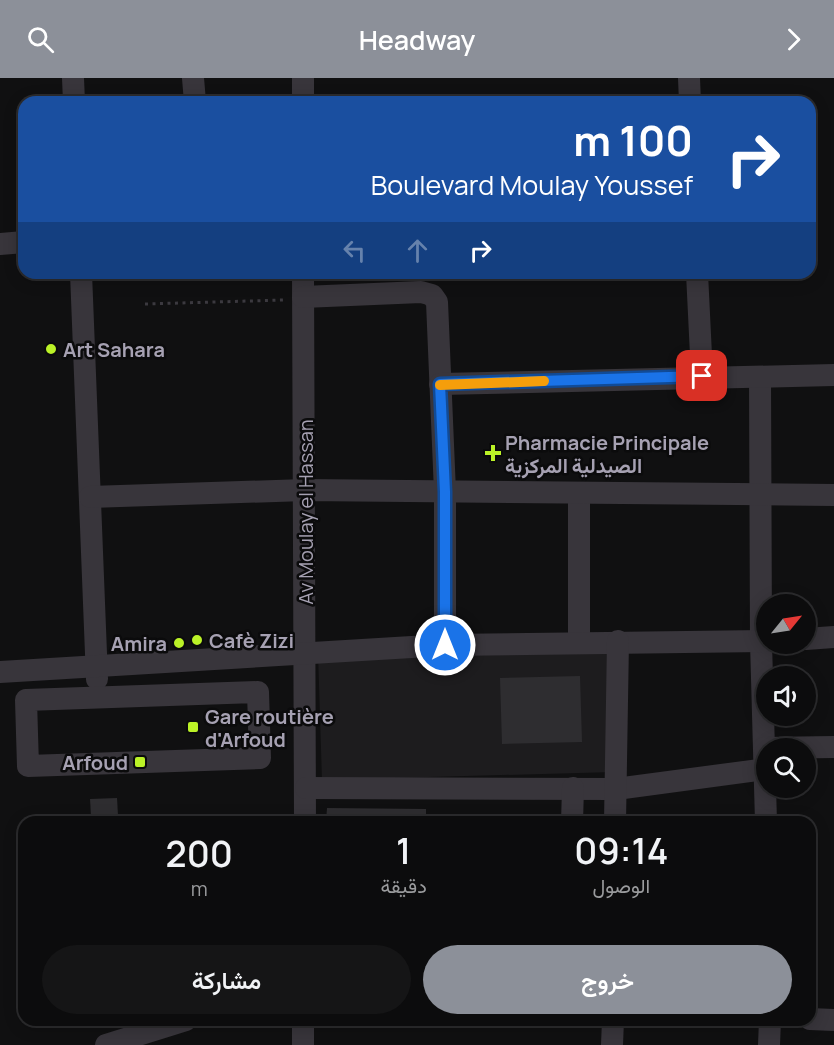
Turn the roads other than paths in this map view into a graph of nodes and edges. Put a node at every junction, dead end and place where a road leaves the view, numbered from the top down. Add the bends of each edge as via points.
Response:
1 (73, 78) edge
2 (193, 78) edge
3 (303, 78) edge
4 (689, 78) edge
5 (74, 96) edge
6 (194, 96) edge
7 (303, 96) edge
8 (690, 96) edge
9 (18, 242) edge
10 (0, 244) edge
11 (81, 279) edge
12 (303, 279) edge
13 (697, 279) edge
14 (303, 298) junction
15 (834, 375) edge
16 (702, 376) junction
17 (760, 376) junction
18 (440, 384) junction
19 (305, 490) junction
20 (445, 492) junction
21 (579, 494) junction
22 (762, 495) junction
23 (834, 495) edge
24 (90, 497) junction
25 (763, 594) edge
26 (834, 637) edge
27 (816, 638) edge
28 (756, 641) edge
29 (618, 642) junction
30 (579, 643) junction
31 (445, 645) junction
32 (305, 652) junction
33 (764, 654) edge
34 (97, 665) junction
35 (0, 672) edge
36 (98, 698) junction
37 (764, 738) edge
38 (834, 747) edge
39 (816, 750) edge
40 (756, 761) edge
41 (306, 788) junction
42 (573, 788) junction
43 (616, 789) junction
44 (765, 798) edge
45 (305, 816) edge
46 (572, 816) edge
47 (615, 816) edge
48 (766, 816) edge
49 (816, 1019) edge
50 (834, 1020) edge
51 (167, 1026) edge
52 (303, 1026) edge
53 (613, 1026) edge
54 (770, 1026) edge
55 (106, 1045) edge
56 (303, 1045) edge
57 (612, 1045) edge
58 (769, 1045) edge

1 - 5 street
2 - 6 street
3 - 7 street
4 - 8 street
9 - 10 street
11 - 24 street
12 - 14 street, Av Moulay el Hassan
13 - 16 street
14 - 18 street via 421,292 432,295 437,302
14 - 19 street, Av Moulay el Hassan
15 - 17 street
16 - 17 street
16 - 18 street
17 - 22 street
18 - 20 street
19 - 20 street
19 - 24 street
19 - 32 street, Av Moulay el Hassan
20 - 21 street
20 - 31 street
21 - 22 street
21 - 30 street
22 - 23 street
22 - 25 street
24 - 34 street
26 - 27 street
28 - 29 street
29 - 30 street
29 - 43 street
30 - 31 street
31 - 32 street
32 - 34 street
32 - 41 street, Av Moulay el Hassan
33 - 37 street
34 - 35 street
34 - 36 street
36 - 36 street via 26,700 28,766 260,758 258,692
38 - 39 street
40 - 43 street
41 - 42 street
41 - 45 street, Av Moulay el Hassan
42 - 43 street
42 - 46 street
43 - 47 street
44 - 48 street
49 - 50 street
51 - 55 street
52 - 56 street
53 - 57 street
54 - 58 street

